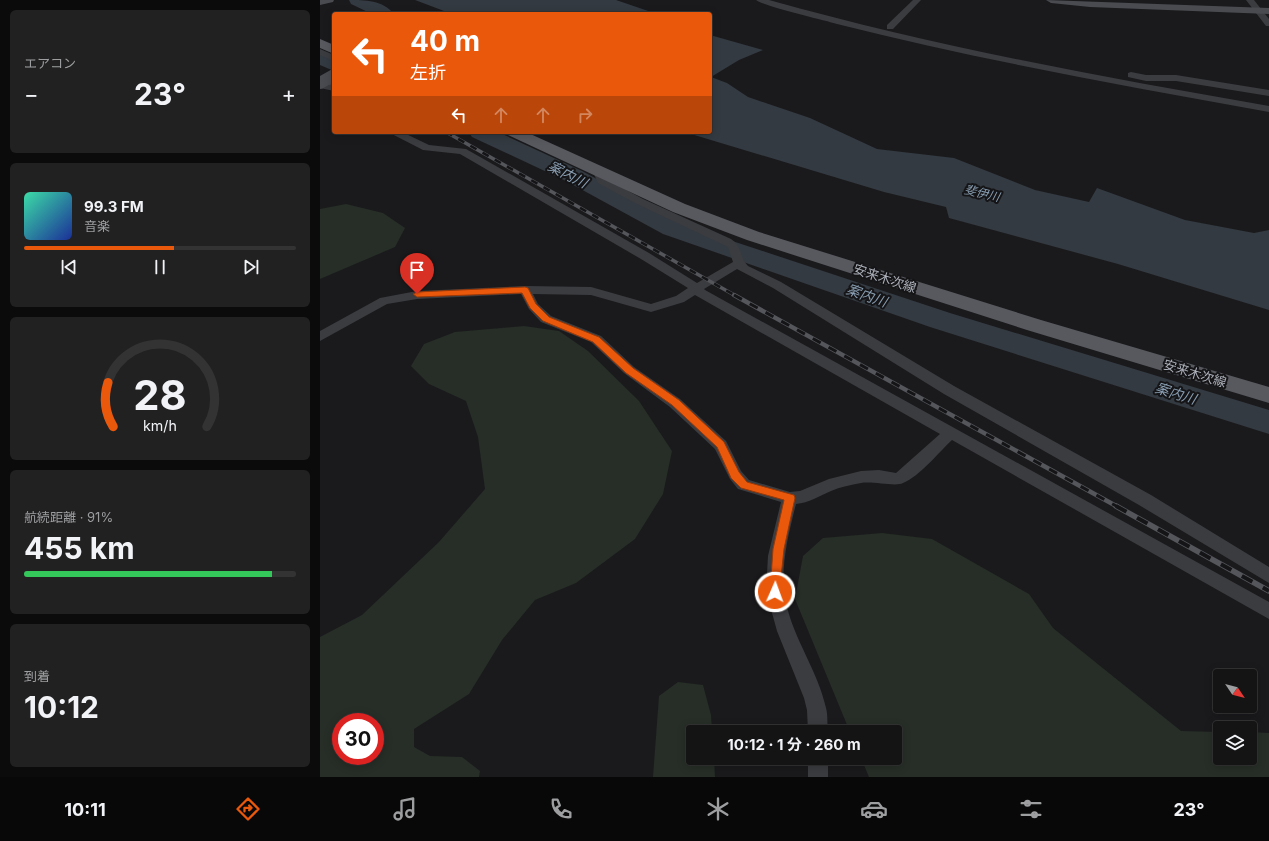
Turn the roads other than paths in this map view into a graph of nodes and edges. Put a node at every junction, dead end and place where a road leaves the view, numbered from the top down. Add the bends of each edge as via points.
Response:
1 (329, 0) edge
2 (760, 0) edge
3 (791, 0) edge
4 (917, 0) edge
5 (1051, 0) edge
6 (1250, 0) edge
7 (320, 2) edge
8 (1264, 11) edge
9 (1269, 24) edge
10 (890, 27) junction
11 (320, 43) edge
12 (332, 49) edge
13 (950, 49) junction
14 (320, 52) edge
15 (332, 57) edge
16 (332, 76) edge
17 (320, 84) edge
18 (332, 87) edge
19 (1269, 93) edge
20 (1269, 109) edge
21 (398, 134) edge
22 (517, 134) edge
23 (598, 172) junction
24 (739, 263) junction
25 (697, 289) junction
26 (525, 290) junction
27 (320, 337) edge
28 (1269, 395) edge
29 (951, 432) junction
30 (790, 498) junction
31 (1269, 576) edge
32 (1269, 610) edge
33 (818, 725) edge
34 (818, 765) edge
35 (818, 777) edge

1 - 7 street
2 - 13 street via 864,29
3 - 10 street
4 - 10 street
5 - 8 street
6 - 8 street
8 - 9 street
10 - 13 street via 892,30
10 - 19 street via 945,40 1146,78 1176,78
11 - 12 main road
13 - 20 street
14 - 15 street
16 - 17 street, bridge
17 - 18 street
21 - 25 street via 427,148 462,151 645,256
22 - 23 main road, 安来木次線
23 - 24 street via 602,181 639,201 727,241 734,248
23 - 28 main road, 安来木次線 via 679,208 753,236 1034,325
24 - 25 street
24 - 31 street via 748,271 777,285 949,390 1145,500
25 - 26 street via 680,299 651,308 591,291
25 - 29 street
26 - 27 street via 417,294 384,301
26 - 30 street via 533,306 546,319 596,340 629,370 675,403 721,445 735,475 744,485
29 - 30 street via 907,474 898,479 870,475 829,485 802,497
29 - 32 street
30 - 33 street via 779,549 775,592 781,617 814,698
34 - 35 street

